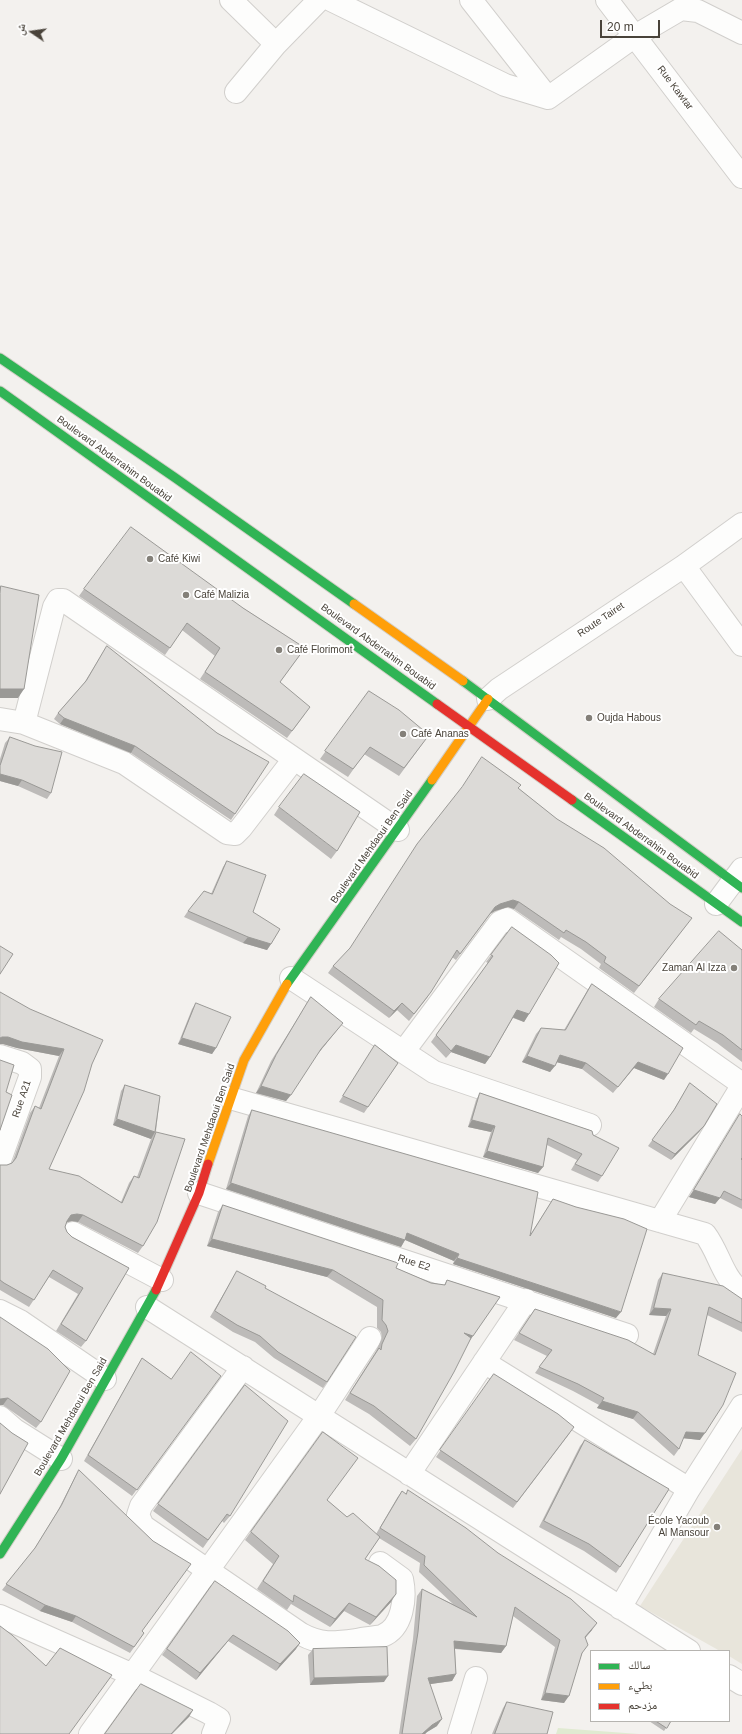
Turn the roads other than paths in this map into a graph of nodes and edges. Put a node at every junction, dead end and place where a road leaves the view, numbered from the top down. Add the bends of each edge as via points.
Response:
1 (231, 0) edge
2 (319, 0) edge
3 (331, 0) edge
4 (471, 0) edge
5 (607, 0) edge
6 (742, 33) edge
7 (635, 36) junction
8 (276, 44) junction
9 (236, 92) dead end
10 (548, 98) junction
11 (742, 177) edge
12 (0, 358) edge
13 (0, 391) edge
14 (742, 524) edge
15 (684, 566) junction
16 (742, 645) edge
17 (488, 699) junction
18 (0, 719) edge
19 (24, 723) junction
20 (469, 726) junction
21 (294, 760) junction
22 (398, 830) junction
23 (739, 879) edge
24 (716, 904) junction
25 (742, 922) edge
26 (292, 978) junction
27 (404, 1052) junction
28 (0, 1056) edge
29 (742, 1085) edge
30 (230, 1098) junction
31 (590, 1125) dead end
32 (0, 1160) edge
33 (200, 1193) junction
34 (660, 1221) junction
35 (73, 1233) dead end
36 (162, 1280) junction
37 (742, 1293) edge
38 (526, 1300) junction
39 (147, 1307) junction
40 (0, 1311) edge
41 (627, 1335) dead end
42 (370, 1338) dead end
43 (484, 1362) junction
44 (243, 1367) junction
45 (106, 1379) junction
46 (742, 1406) edge
47 (318, 1416) junction
48 (0, 1417) edge
49 (61, 1459) junction
50 (408, 1474) junction
51 (689, 1489) junction
52 (4, 1543) edge
53 (380, 1563) dead end
54 (208, 1570) junction
55 (620, 1608) junction
56 (0, 1616) edge
57 (687, 1650) edge
58 (133, 1675) junction
59 (730, 1677) edge
60 (476, 1678) dead end
61 (742, 1684) edge
62 (90, 1734) edge
63 (213, 1734) edge
64 (459, 1734) edge

1 - 8 street
2 - 8 street
3 - 10 street via 506,85
4 - 10 street
5 - 7 street, Rue Kawtar
6 - 7 street via 698,11 681,9
7 - 10 street
7 - 11 street, Rue Kawtar
8 - 9 street
12 - 17 main road, Boulevard Abderrahim Bouabid via 174,477
13 - 20 main road, Boulevard Abderrahim Bouabid
14 - 15 street, Route Tairet
15 - 16 street
15 - 17 street, Route Tairet via 512,680
17 - 20 main road, Route Tairet
17 - 23 main road, Boulevard Abderrahim Bouabid
18 - 19 street
19 - 21 street via 124,763 227,833 235,834 241,828
19 - 21 street via 54,607 58,600 63,600
20 - 22 main road, Boulevard Mehdaoui Ben Said
20 - 24 main road, Boulevard Abderrahim Bouabid
21 - 22 street
22 - 26 main road, Boulevard Mehdaoui Ben Said
23 - 24 street
24 - 25 main road, Boulevard Abderrahim Bouabid
26 - 27 street
26 - 30 main road, Boulevard Mehdaoui Ben Said via 258,1031
27 - 29 street via 500,922 507,919
27 - 31 street via 434,1072
28 - 32 street, Rue A21 via 22,1063 30,1069 30,1077
29 - 34 street
30 - 33 main road, Boulevard Mehdaoui Ben Said
30 - 34 street
33 - 36 main road, Boulevard Mehdaoui Ben Said
33 - 38 street, Rue E2
34 - 37 street via 705,1234 729,1280
35 - 36 street
36 - 39 main road, Boulevard Mehdaoui Ben Said
38 - 41 street, Rue E2
38 - 43 street
39 - 44 street
39 - 45 main road, Boulevard Mehdaoui Ben Said
40 - 45 street via 20,1321
42 - 47 street
43 - 50 street
43 - 51 street
44 - 47 street
44 - 54 street via 141,1506 138,1515 143,1526
45 - 49 main road, Boulevard Mehdaoui Ben Said
46 - 51 street
47 - 50 street
47 - 54 street
48 - 49 street via 15,1430
49 - 52 main road, Boulevard Mehdaoui Ben Said
50 - 55 street
51 - 55 street
53 - 54 street via 402,1579 402,1612 394,1626 382,1636 339,1643 315,1641 300,1634
54 - 58 street
55 - 57 street
56 - 58 street
58 - 62 street
58 - 63 street via 219,1719
59 - 61 street
60 - 64 street

